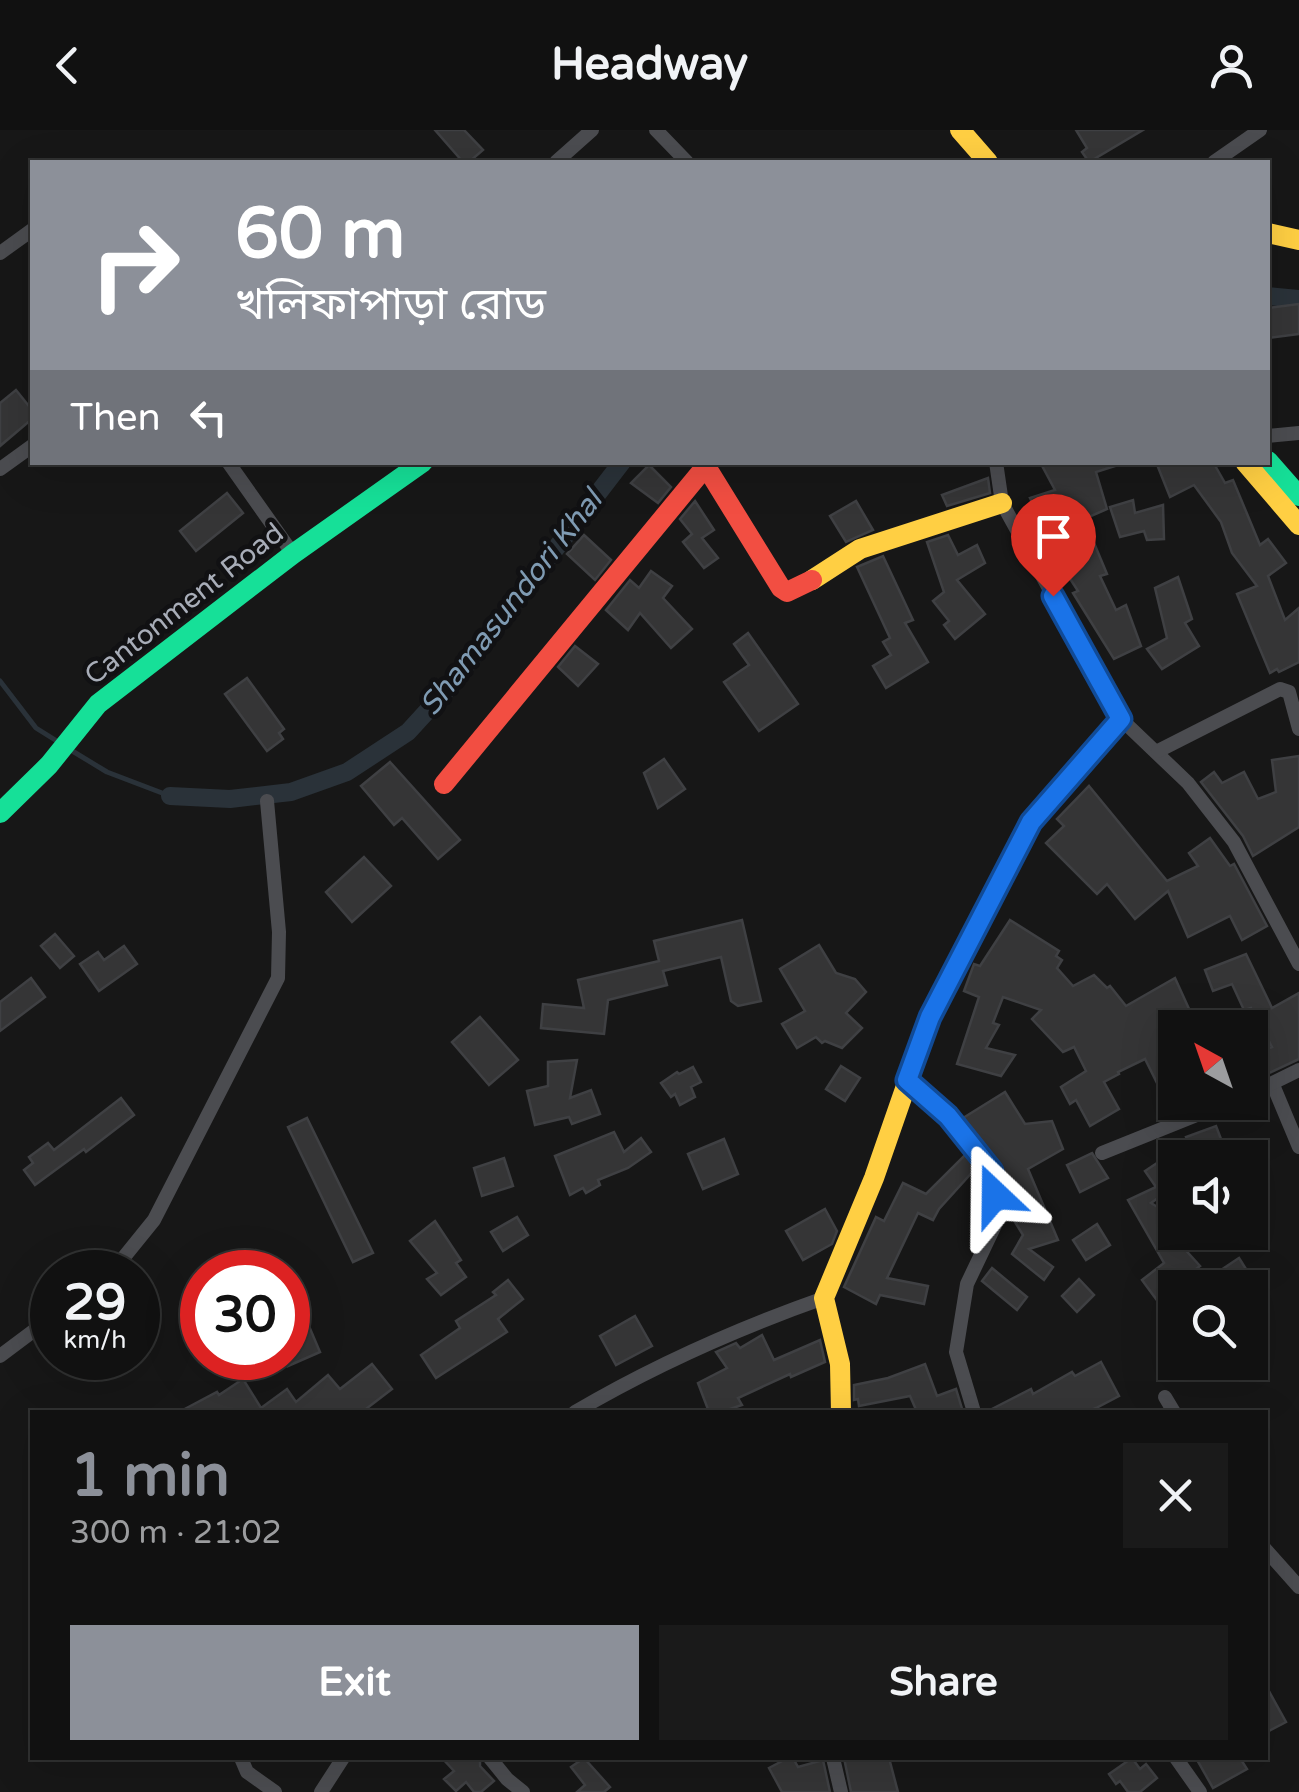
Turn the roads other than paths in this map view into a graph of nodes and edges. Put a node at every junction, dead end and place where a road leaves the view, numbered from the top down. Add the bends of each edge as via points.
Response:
1 (592, 130) edge
2 (656, 130) edge
3 (960, 130) edge
4 (982, 130) edge
5 (1260, 130) edge
6 (558, 160) edge
7 (684, 160) edge
8 (986, 160) edge
9 (1006, 160) edge
10 (1217, 160) edge
11 (30, 231) edge
12 (1270, 234) edge
13 (1299, 240) edge
14 (0, 253) edge
15 (1299, 433) edge
16 (1270, 436) edge
17 (30, 447) edge
18 (1270, 462) edge
19 (230, 465) edge
20 (420, 465) edge
21 (996, 465) edge
22 (1248, 465) edge
23 (0, 469) edge
24 (1299, 496) edge
25 (1002, 503) junction
26 (1299, 526) edge
27 (293, 554) junction
28 (1121, 719) junction
29 (1299, 729) edge
30 (1158, 752) junction
31 (444, 784) dead end
32 (267, 801) dead end
33 (0, 813) edge
34 (1299, 964) edge
35 (1299, 1070) edge
36 (907, 1080) junction
37 (1273, 1085) junction
38 (1268, 1087) edge
39 (1185, 1120) edge
40 (1299, 1147) edge
41 (1102, 1154) dead end
42 (130, 1250) edge
43 (824, 1298) junction
44 (30, 1334) edge
45 (0, 1356) edge
46 (1165, 1396) dead end
47 (579, 1410) edge
48 (841, 1410) edge
49 (973, 1410) edge
50 (1173, 1410) edge
51 (1268, 1552) edge
52 (1299, 1587) edge
53 (242, 1760) edge
54 (342, 1760) edge
55 (492, 1760) edge
56 (833, 1760) edge
57 (1177, 1760) edge
58 (275, 1792) edge
59 (321, 1792) edge
60 (523, 1792) edge
61 (840, 1792) edge
62 (1200, 1792) edge

1 - 6 street
2 - 7 street
3 - 8 main road
4 - 9 main road
5 - 10 street
11 - 14 street
12 - 13 main road
15 - 16 street
17 - 23 street
18 - 24 main road
19 - 27 street
20 - 27 main road, Cantonment Road
21 - 25 street
22 - 26 main road
25 - 28 street
25 - 31 main road via 860,549 787,592 710,473 701,472
27 - 33 main road, Cantonment Road via 98,704
28 - 30 street
28 - 36 main road via 1031,822 930,1017
29 - 30 street via 1289,692 1280,688
30 - 34 street via 1234,842
32 - 42 street via 278,978 154,1220
35 - 37 street
36 - 43 main road
36 - 49 street via 948,1116 992,1171 998,1219 967,1284 956,1352
37 - 38 street
37 - 40 street
39 - 41 street
43 - 47 street via 698,1346
43 - 48 main road via 840,1364
44 - 45 street
46 - 50 street
51 - 52 street
53 - 58 street via 246,1772
54 - 59 street
55 - 60 street
56 - 61 street
57 - 62 street

